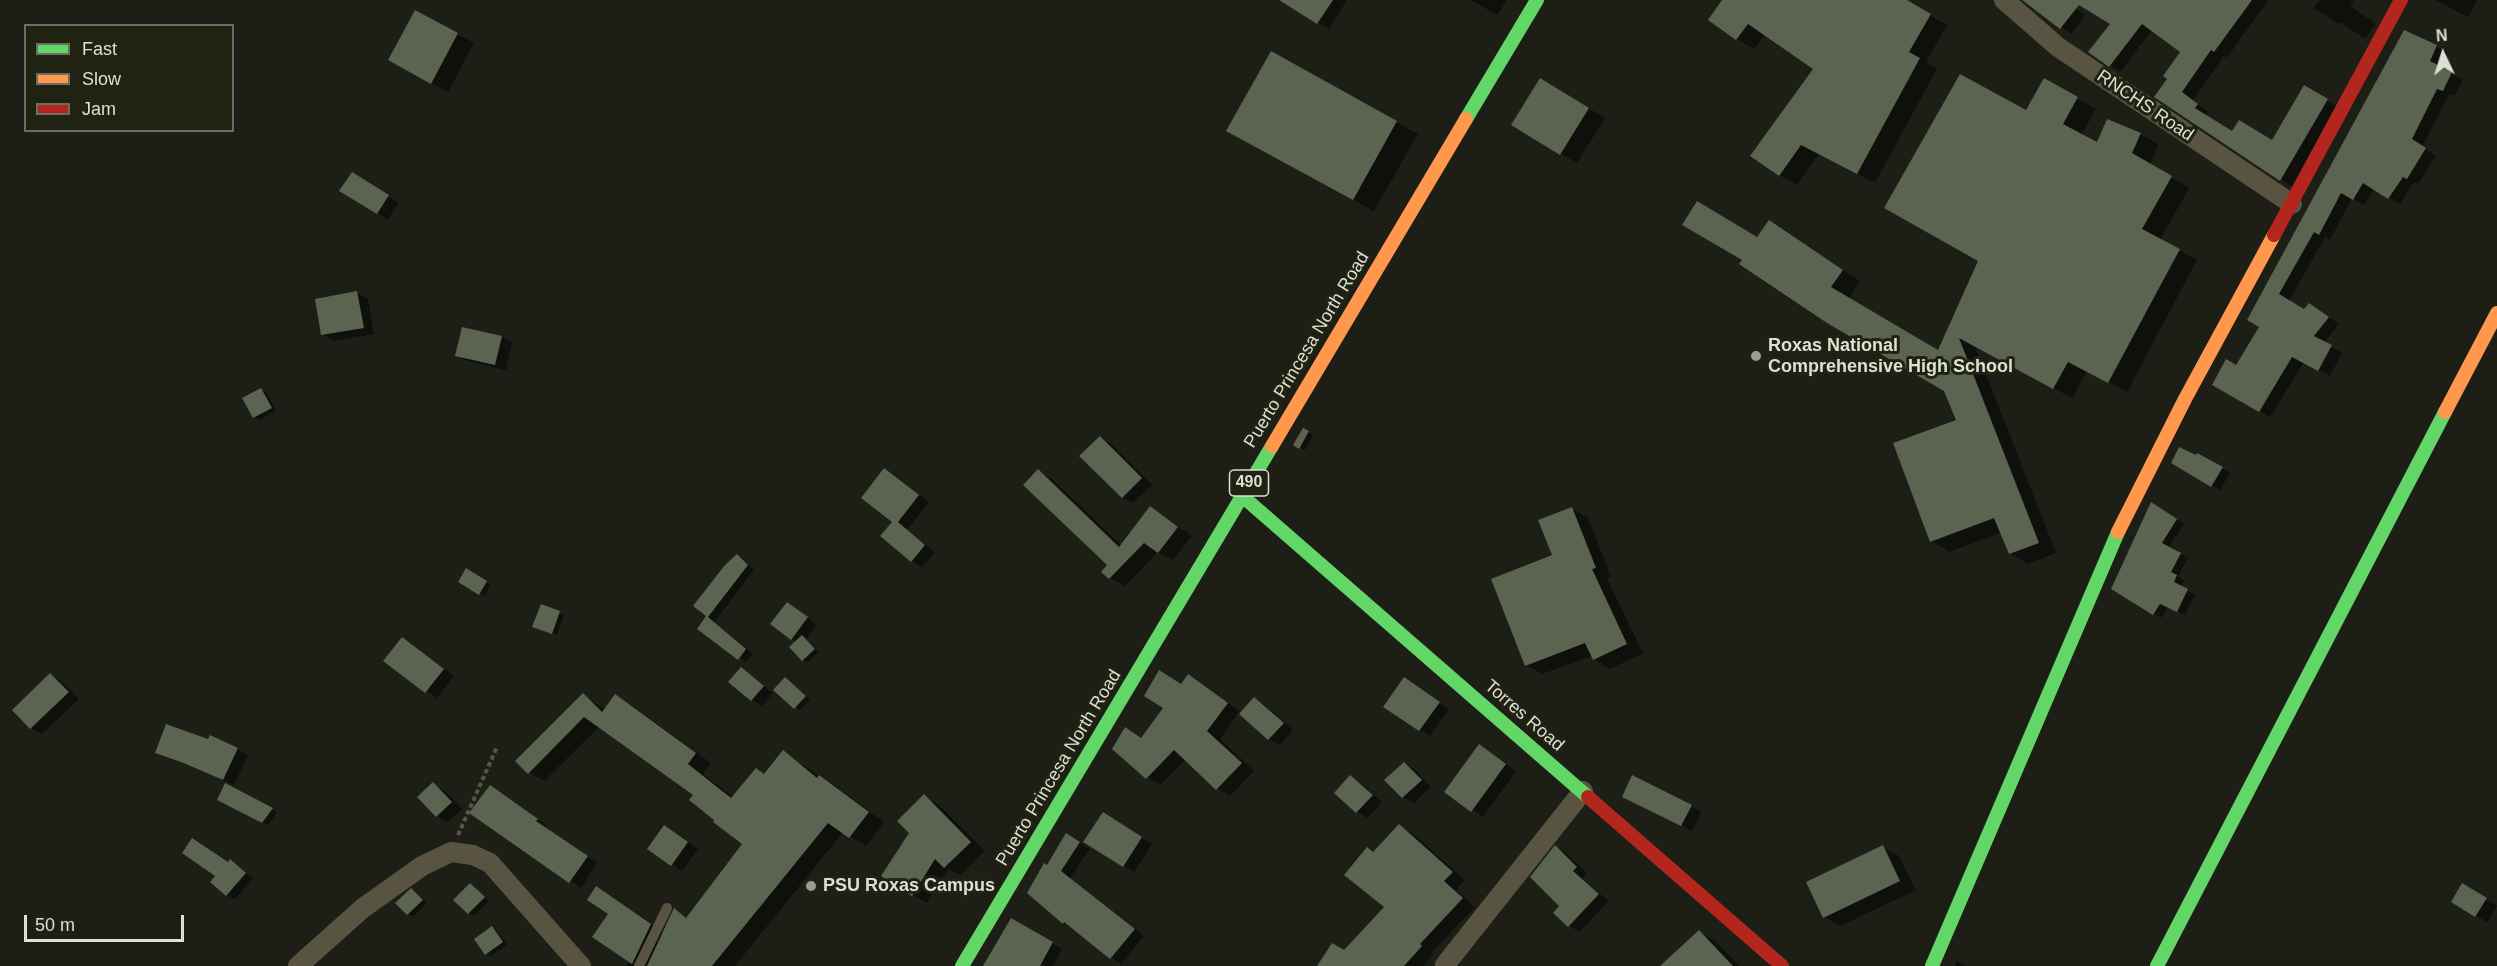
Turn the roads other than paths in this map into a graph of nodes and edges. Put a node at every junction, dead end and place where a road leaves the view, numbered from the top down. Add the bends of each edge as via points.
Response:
1 (1537, 0) edge
2 (2004, 0) edge
3 (2401, 0) edge
4 (2292, 204) junction
5 (2497, 313) edge
6 (1241, 495) junction
7 (1583, 791) junction
8 (667, 908) dead end
9 (1445, 964) dead end
10 (298, 966) edge
11 (581, 966) edge
12 (639, 966) edge
13 (962, 966) edge
14 (1782, 966) edge
15 (1932, 966) edge
16 (2157, 966) edge

1 - 6 street, Puerto Princesa North Road / 490
2 - 4 street, RNCHS Road via 2058,46
3 - 4 street
4 - 15 street via 2115,537
5 - 16 street
6 - 7 street, Torres Road
6 - 13 street, Puerto Princesa North Road / 490
7 - 9 street
7 - 14 street, Torres Road
8 - 12 lane
10 - 11 street via 363,908 422,866 451,852 473,855 490,863

